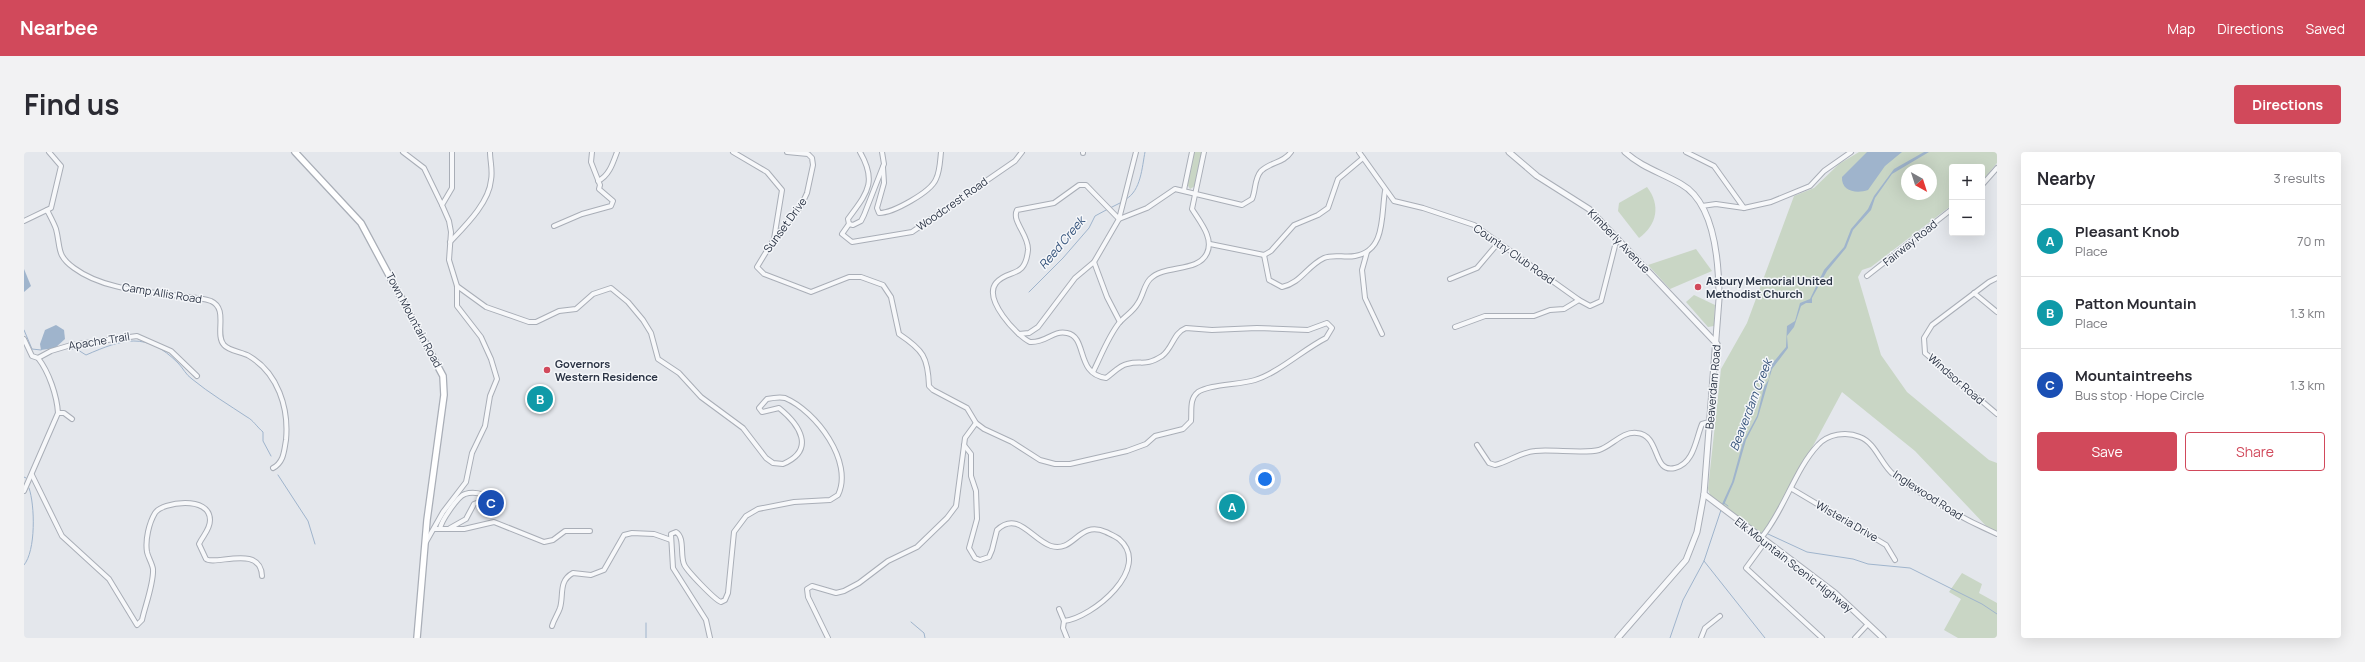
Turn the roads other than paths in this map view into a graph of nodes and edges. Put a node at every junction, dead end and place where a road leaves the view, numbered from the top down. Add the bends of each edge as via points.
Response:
1 (49, 152) edge
2 (295, 152) edge
3 (403, 152) edge
4 (452, 152) edge
5 (490, 152) edge
6 (592, 152) edge
7 (617, 152) edge
8 (733, 152) edge
9 (787, 152) edge
10 (860, 152) edge
11 (882, 152) edge
12 (941, 152) edge
13 (1022, 152) edge
14 (1136, 152) edge
15 (1192, 152) edge
16 (1204, 152) edge
17 (1359, 152) edge
18 (1509, 152) edge
19 (1625, 152) edge
20 (1686, 152) edge
21 (1851, 152) edge
22 (1289, 153) edge
23 (1363, 158) junction
24 (883, 168) junction
25 (1997, 168) edge
26 (598, 181) junction
27 (1985, 182) edge
28 (1184, 190) junction
29 (1385, 191) junction
30 (1194, 194) junction
31 (442, 205) junction
32 (1702, 206) junction
33 (1744, 208) junction
34 (47, 210) junction
35 (1949, 211) edge
36 (1119, 220) junction
37 (24, 221) edge
38 (849, 224) junction
39 (554, 226) dead end
40 (1616, 238) junction
41 (774, 239) junction
42 (1499, 242) junction
43 (450, 243) junction
44 (1210, 244) junction
45 (1367, 252) junction
46 (1264, 255) junction
47 (1094, 262) junction
48 (1868, 276) dead end
49 (1997, 278) edge
50 (1450, 279) dead end
51 (457, 286) junction
52 (1974, 293) junction
53 (1579, 300) junction
54 (1997, 312) edge
55 (1120, 322) junction
56 (1455, 327) dead end
57 (1019, 334) junction
58 (1382, 334) dead end
59 (24, 339) edge
60 (1717, 344) junction
61 (38, 358) junction
62 (1093, 372) junction
63 (197, 376) dead end
64 (58, 413) junction
65 (1997, 414) edge
66 (72, 420) dead end
67 (1709, 422) junction
68 (976, 423) junction
69 (964, 445) junction
70 (1477, 445) dead end
71 (273, 468) dead end
72 (32, 475) junction
73 (1792, 489) junction
74 (24, 491) edge
75 (1704, 494) junction
76 (434, 529) junction
77 (440, 529) junction
78 (449, 529) junction
79 (590, 531) dead end
80 (1997, 534) edge
81 (671, 540) junction
82 (1763, 540) junction
83 (425, 543) junction
84 (1895, 560) dead end
85 (262, 576) dead end
86 (1059, 609) dead end
87 (1720, 616) dead end
88 (1064, 621) junction
89 (1868, 624) junction
90 (552, 626) dead end
91 (417, 638) edge
92 (710, 638) edge
93 (828, 638) edge
94 (1067, 638) edge
95 (1618, 638) edge
96 (1701, 638) edge
97 (1822, 638) edge
98 (1855, 638) edge
99 (1883, 638) edge

1 - 34 street via 61,166 56,195 51,208
2 - 83 main road, Town Mountain Road via 361,223 443,376 444,395
3 - 31 street via 424,168
4 - 31 street via 452,188
5 - 43 street via 492,180 489,190 467,224
6 - 26 street via 591,162
7 - 26 street via 609,172
8 - 41 street via 767,172 782,190
9 - 41 street, Sunset Drive via 808,154 813,165 807,193 801,206
10 - 38 street via 868,169 870,183 866,195 848,219
11 - 24 street
12 - 24 street via 936,181 930,188 917,198 886,213 879,213 877,208 884,183
13 - 38 street, Woodcrest Road via 1015,161 912,232 852,242 842,234
14 - 36 street
15 - 28 street
16 - 30 street
17 - 23 street, Country Club Road
18 - 40 street, Kimberly Avenue via 1537,176 1589,208
19 - 32 street, Beaverdam Road via 1637,162 1691,191
20 - 33 street via 1714,166
21 - 33 street via 1824,171 1810,186 1771,202
22 - 30 street via 1262,170 1252,199 1242,205
23 - 29 street, Country Club Road
23 - 46 street via 1338,180 1328,208 1294,225 1271,251
24 - 38 street via 861,221
25 - 27 street
26 - 39 street via 601,193 613,201 611,206
28 - 30 street
28 - 36 street via 1174,189 1147,208
29 - 42 street, Country Club Road via 1394,202 1423,208 1474,225
29 - 45 street via 1380,234 1376,244
30 - 44 street via 1192,209
31 - 43 street via 449,221
32 - 33 street via 1716,204
32 - 60 street, Beaverdam Road via 1715,246 1719,270
34 - 37 street
34 - 71 street, Camp Allis Road via 56,229 61,256 83,274 123,287 202,299 216,305 220,313 222,340 225,346 257,362 267,371 279,391 286,415 287,430 282,460
35 - 48 street, Fairway Road
36 - 47 street
36 - 57 street via 1086,185 1079,185 1054,203 1017,210 1016,218 1028,241 1027,258 1019,271 996,282 993,291 1002,314 1012,329
40 - 53 street, Country Club Road via 1601,301 1590,306
40 - 60 street, Kimberly Avenue
41 - 68 street, Sunset Drive via 757,267 764,274 801,290 811,292 849,277 861,277 883,285 891,297 897,331 920,350 925,358 929,386 967,408
42 - 50 street via 1477,268
42 - 53 street, Country Club Road
43 - 51 street via 449,260
44 - 46 street
44 - 55 street via 1207,255 1200,262 1164,270 1150,279 1133,311
45 - 46 street via 1354,256 1325,258 1299,280 1282,287 1269,280
45 - 58 street via 1362,270 1365,298
47 - 55 street
47 - 57 street via 1075,278 1038,327 1029,333
49 - 52 street, Windsor Road
51 - 76 street via 457,306 481,337 491,359 496,379 489,400 485,426 472,453 466,482 443,512
51 - 81 street via 486,307 529,322 536,322 559,311 576,309 594,294 611,288 628,302 643,320 651,334 658,359 679,373 701,397 743,428 760,451 774,463 783,464 795,457 801,448 801,436 793,420 779,408 762,412 759,408 767,398 784,398 822,428 834,448 840,465 841,485 838,495 830,500 794,502 758,509 746,516 734,532 729,586 725,600 721,602 712,597 684,566 680,534 672,533
52 - 54 street
52 - 65 street, Windsor Road via 1932,325 1924,338 1925,353
53 - 56 street via 1564,309 1550,310 1534,316 1479,316
55 - 62 street
57 - 62 street via 1030,342 1039,343 1054,334 1068,332 1080,344 1083,362
59 - 61 street via 32,357
60 - 67 street, Beaverdam Road
61 - 63 street, Apache Trail via 71,345 137,336 171,351
61 - 64 street via 56,400
62 - 68 street via 1106,378 1126,364 1149,363 1166,353 1176,336 1186,328 1308,330 1326,323 1332,328 1326,338 1265,376 1198,392 1192,405 1191,421 1183,429 1160,433 1141,447 1116,454 1070,464 1048,463
64 - 66 street via 64,413
64 - 72 street
67 - 70 street via 1702,424 1690,457 1676,468 1665,468 1651,441 1642,433 1636,432 1624,435 1599,450 1533,451 1495,465 1489,463
67 - 75 street, Beaverdam Road
68 - 69 street via 967,432
69 - 88 street via 971,454 972,478 976,490 977,523 970,548 975,558 989,558 997,530 1007,522 1022,526 1051,546 1067,544 1085,530 1093,528 1112,534 1125,545 1128,566 1118,586 1080,616
69 - 93 street via 956,506 917,547 888,562 844,591 836,593 812,586 807,589 808,597
72 - 74 street
72 - 85 street via 62,536 109,579 137,625 142,620 152,572 147,552 148,534 154,515 160,508 185,502 200,505 207,511 210,519 207,531 199,544 206,559 209,561 243,557 259,566
73 - 80 street, Inglewood Road via 1818,445 1826,438 1849,434 1866,441 1894,475 1965,519
73 - 82 street, Inglewood Road
73 - 84 street, Wisteria Drive via 1886,545
75 - 82 street, Elk Mountain Scenic Highway
75 - 95 street, Beaverdam Road via 1697,532 1686,560
76 - 77 street
76 - 83 street
77 - 78 street
77 - 78 street via 441,522 461,496 470,493 484,495 484,500 474,504 466,519
78 - 79 street via 464,529 494,522 544,542 553,540 565,531
81 - 90 street via 654,534 624,535 604,570 591,575 573,573 568,576 562,584 560,606
81 - 92 street via 673,568 706,620
82 - 89 street, Elk Mountain Scenic Highway via 1834,593
82 - 97 street, Inglewood Road via 1746,568
83 - 91 main road, Town Mountain Road
86 - 88 street
87 - 96 street via 1706,628
88 - 94 street via 1063,628
89 - 98 street
89 - 99 street, Elk Mountain Scenic Highway

